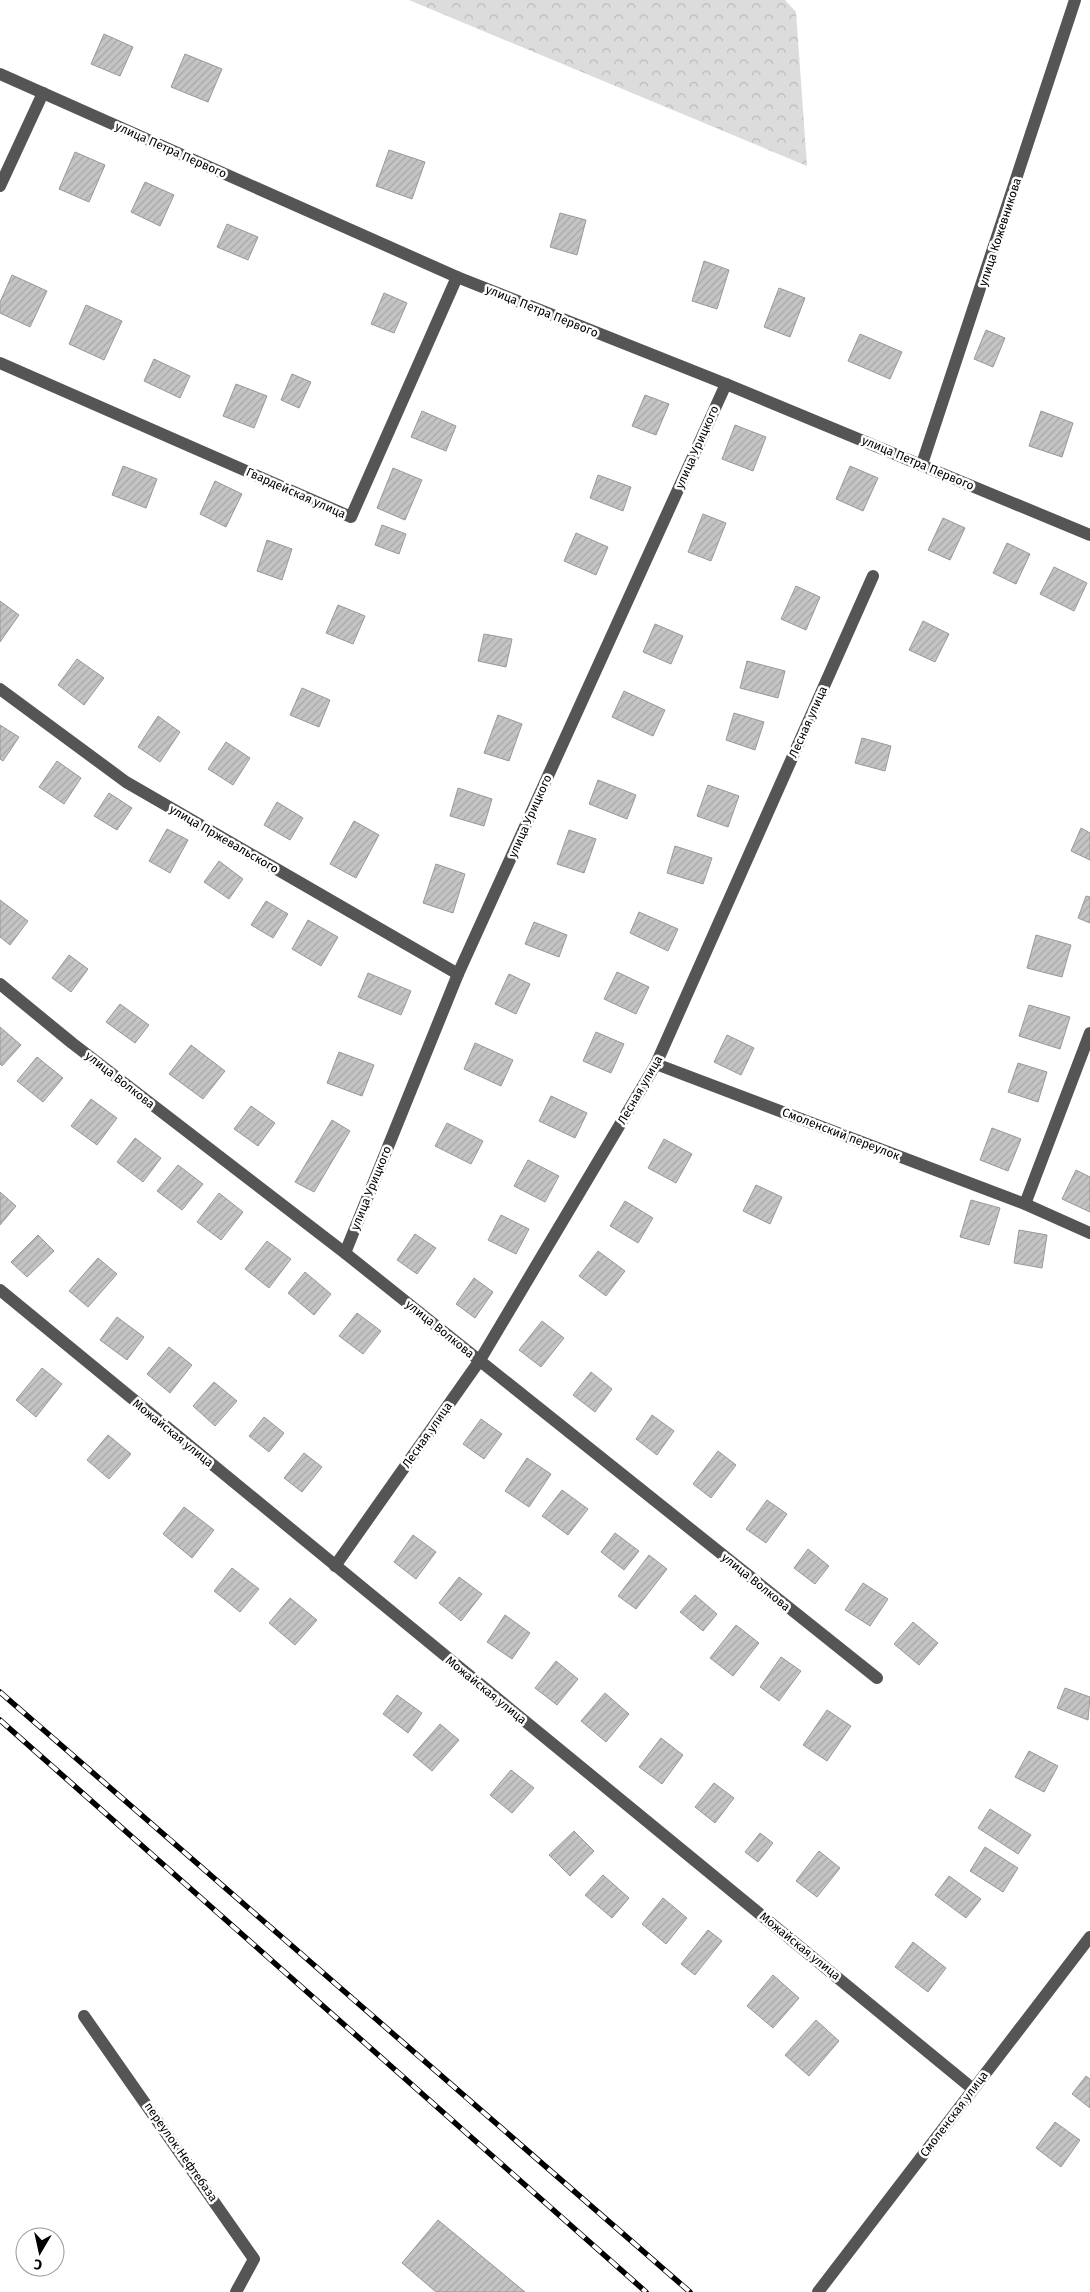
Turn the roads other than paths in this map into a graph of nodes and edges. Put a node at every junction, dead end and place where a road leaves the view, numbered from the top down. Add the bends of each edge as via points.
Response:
1 (1076, 0) edge
2 (0, 74) edge
3 (43, 93) junction
4 (0, 186) edge
5 (457, 277) junction
6 (0, 363) edge
7 (726, 384) junction
8 (922, 464) junction
9 (1090, 535) edge
10 (873, 576) dead end
11 (0, 689) edge
12 (458, 974) junction
13 (0, 984) edge
14 (1090, 1033) edge
15 (656, 1064) junction
16 (1025, 1204) junction
17 (1090, 1233) edge
18 (345, 1253) junction
19 (0, 1290) edge
20 (480, 1360) junction
21 (335, 1566) junction
22 (877, 1678) dead end
23 (1090, 1937) edge
24 (84, 2016) dead end
25 (973, 2089) junction
26 (822, 2291) edge
27 (236, 2292) edge

1 - 8 street, улица Кожевникова
2 - 3 street, улица Петра Первого
3 - 4 street
3 - 5 street, улица Петра Первого
5 - 6 street, Гвардейская улица via 351,518
5 - 7 street, улица Петра Первого
7 - 8 street, улица Петра Первого
7 - 12 street, улица Урицкого
8 - 9 street, улица Петра Первого
10 - 15 street, Лесная улица
11 - 12 street, улица Пржевальского via 126,782
12 - 18 street, улица Урицкого
13 - 18 street, улица Волкова
14 - 16 street
15 - 16 street, Смоленский переулок
15 - 20 street, Лесная улица
16 - 17 street, Смоленский переулок
18 - 20 street, улица Волкова
19 - 21 street, Можайская улица
20 - 21 street, Лесная улица
20 - 22 street, улица Волкова
21 - 25 street, Можайская улица
23 - 25 street, Смоленская улица
24 - 27 street, переулок Нефтебаза via 254,2259
25 - 26 street, Смоленская улица

